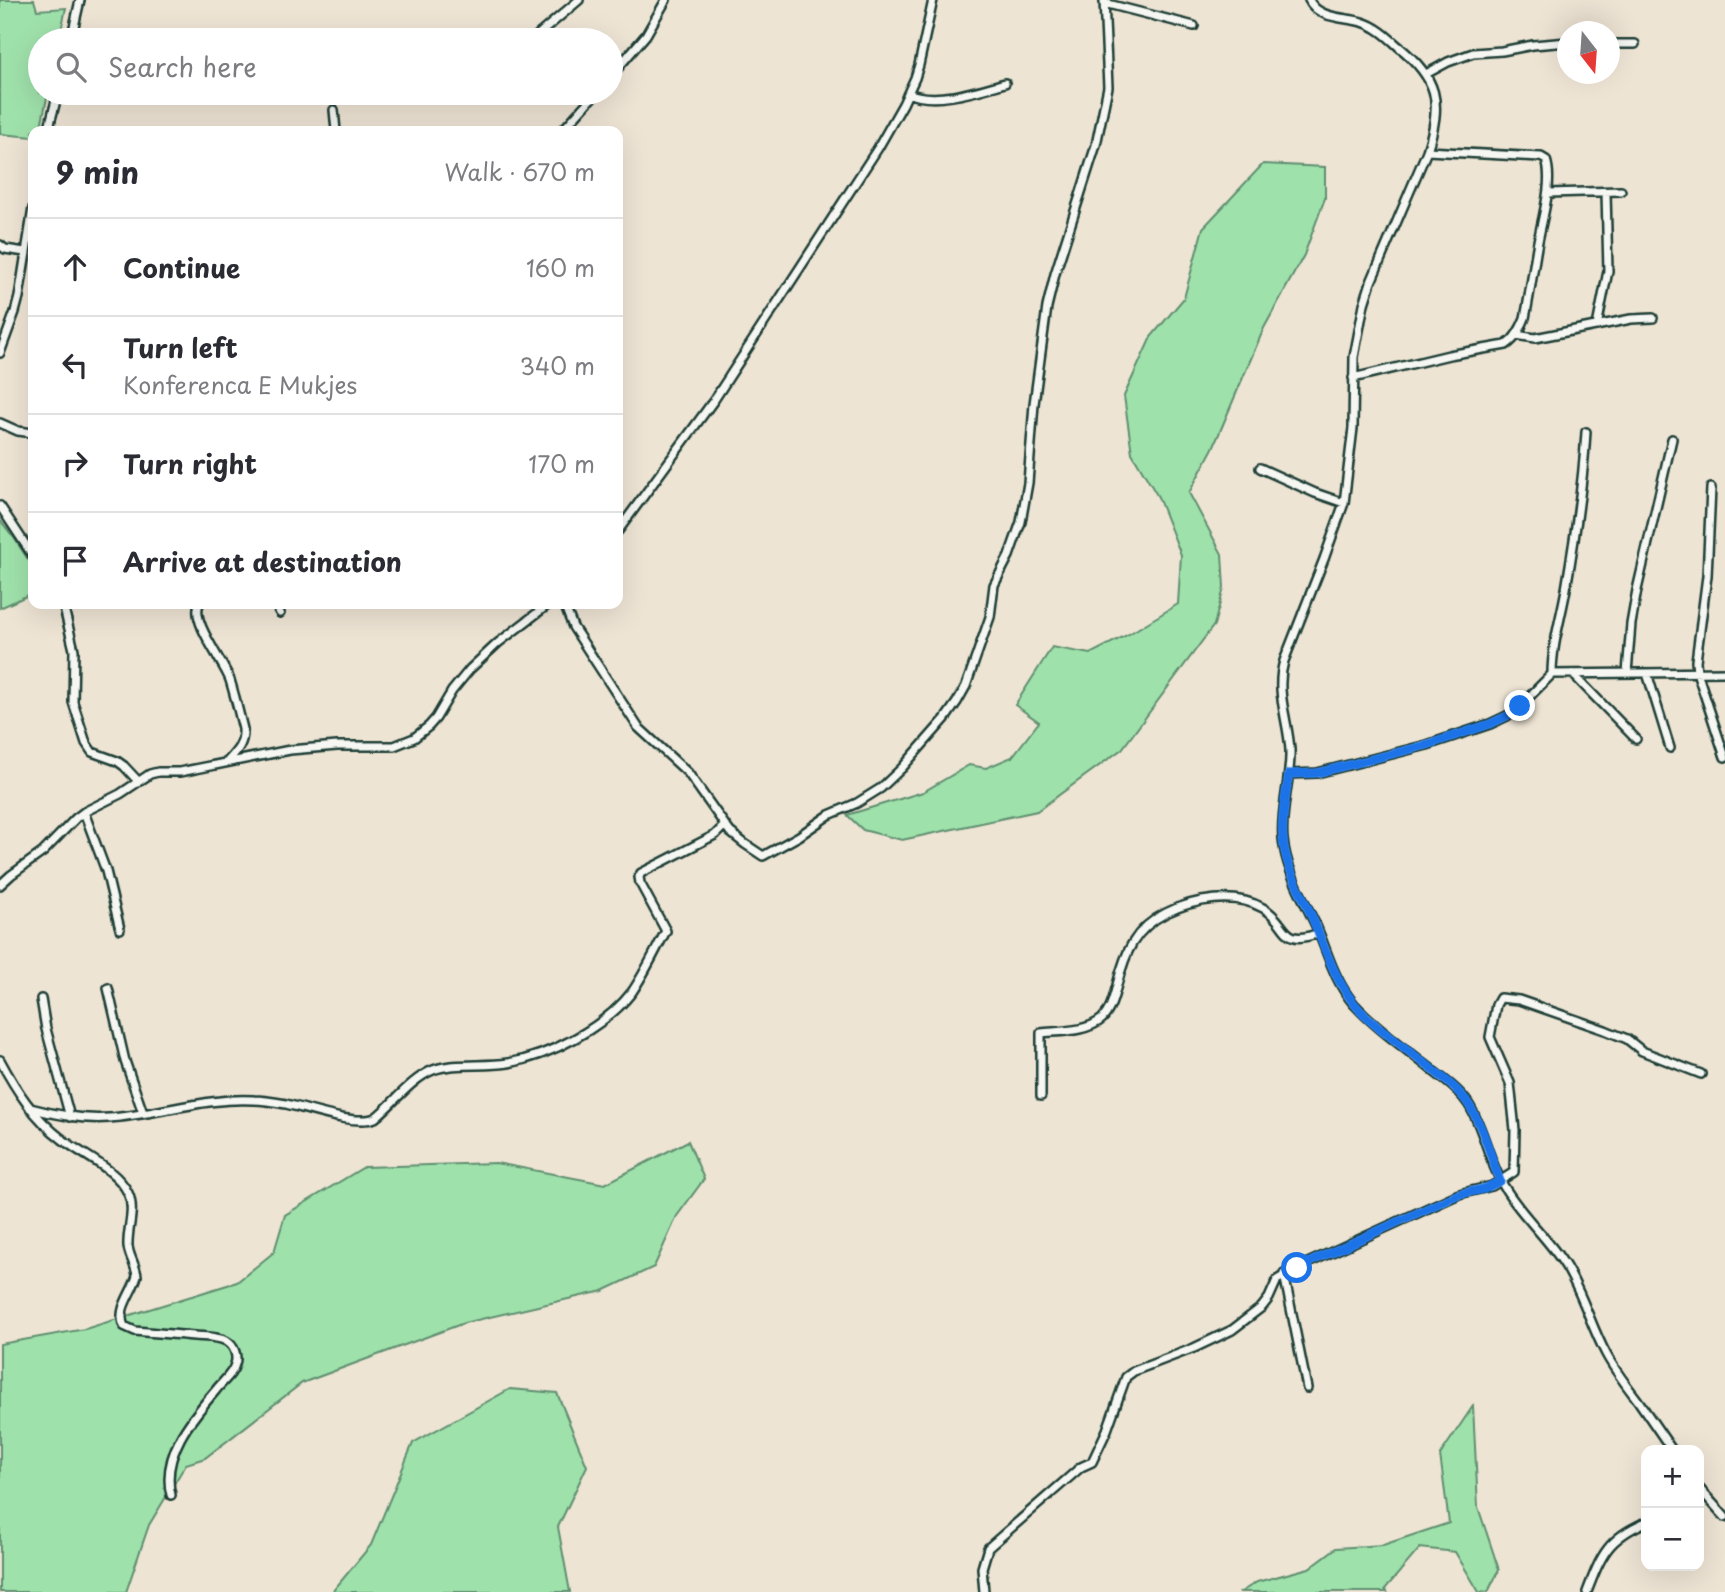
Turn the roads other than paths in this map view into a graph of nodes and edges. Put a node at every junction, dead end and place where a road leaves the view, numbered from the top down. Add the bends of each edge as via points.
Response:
1 (80, 0) edge
2 (579, 0) edge
3 (666, 0) edge
4 (933, 0) edge
5 (1309, 0) edge
6 (1104, 1) edge
7 (1194, 26) dead end
8 (74, 28) edge
9 (546, 28) edge
10 (1557, 43) edge
11 (1620, 44) edge
12 (1634, 44) dead end
13 (623, 62) edge
14 (1426, 74) junction
15 (1005, 83) dead end
16 (908, 93) junction
17 (55, 105) edge
18 (585, 105) edge
19 (334, 110) dead end
20 (49, 126) edge
21 (336, 126) edge
22 (566, 126) edge
23 (1427, 151) junction
24 (1621, 191) dead end
25 (1606, 192) junction
26 (1548, 193) junction
27 (28, 236) edge
28 (0, 245) edge
29 (25, 252) junction
30 (1653, 318) dead end
31 (1597, 326) junction
32 (1516, 335) junction
33 (0, 353) edge
34 (1353, 378) junction
35 (0, 424) edge
36 (28, 432) edge
37 (1586, 432) dead end
38 (1672, 439) dead end
39 (1259, 468) dead end
40 (1711, 488) dead end
41 (1344, 503) junction
42 (0, 506) edge
43 (623, 524) edge
44 (28, 548) edge
45 (64, 609) edge
46 (197, 609) edge
47 (278, 609) edge
48 (542, 609) edge
49 (566, 609) edge
50 (280, 613) dead end
51 (1697, 672) junction
52 (1725, 672) edge
53 (1627, 673) junction
54 (1647, 673) junction
55 (1552, 674) junction
56 (1573, 674) junction
57 (1636, 739) dead end
58 (1670, 748) dead end
59 (1725, 757) edge
60 (227, 762) junction
61 (1289, 774) junction
62 (138, 781) junction
63 (84, 812) junction
64 (724, 825) junction
65 (0, 885) edge
66 (120, 929) dead end
67 (1319, 933) junction
68 (108, 988) dead end
69 (41, 999) dead end
70 (0, 1060) edge
71 (1701, 1074) dead end
72 (1041, 1096) dead end
73 (30, 1108) junction
74 (144, 1113) junction
75 (70, 1117) junction
76 (1500, 1181) junction
77 (1284, 1274) junction
78 (1307, 1388) dead end
79 (1668, 1445) edge
80 (171, 1495) dead end
81 (1704, 1497) edge
82 (1725, 1517) edge
83 (1641, 1524) edge
84 (984, 1592) edge
85 (1587, 1592) edge

1 - 8 street
2 - 9 street
3 - 13 street via 646,35
4 - 16 street
5 - 14 street via 1317,11 1371,25
6 - 7 street
6 - 64 street via 1107,98 1047,307 1026,503 1015,542 994,585 990,617 966,686 945,719 902,768 857,803 763,856
10 - 14 street via 1473,53
11 - 12 street
14 - 23 street via 1435,103
15 - 16 street via 954,95
16 - 43 street via 878,148 747,351
17 - 20 street
18 - 22 street
19 - 21 street
23 - 26 street via 1541,157 1548,165
23 - 34 street via 1367,293
24 - 25 street
25 - 26 street
25 - 31 street via 1608,271
26 - 32 street via 1525,318
27 - 29 street
28 - 29 street
29 - 33 street via 19,297
30 - 31 street
31 - 32 street via 1535,338
32 - 34 street via 1506,345
34 - 41 street via 1353,428
35 - 36 street
37 - 55 street
38 - 53 street via 1637,590
39 - 41 street
40 - 51 street
41 - 61 street via 1280,674
42 - 44 street
45 - 62 street via 74,650 73,702 86,743 92,752 124,766
46 - 60 street via 230,681 243,729 242,745
47 - 50 street
48 - 60 street via 470,669 429,726 408,741 385,747 290,750
49 - 64 street via 638,727 688,773
51 - 52 street
51 - 54 street
51 - 59 street
53 - 54 street
53 - 56 street
54 - 58 street
55 - 56 street
55 - 61 street via 1520,706 1490,724 1317,773
56 - 57 street
60 - 62 street via 158,772
61 - 67 street via 1282,837 1285,855
62 - 63 street
63 - 65 street
63 - 66 street
64 - 74 street via 707,840 641,873 640,883 666,931 624,1000 598,1023 552,1050 512,1062 436,1069 370,1120 251,1099
67 - 72 street via 1291,936 1270,912 1235,900 1198,902 1152,920 1126,952 1109,1010 1101,1019 1073,1030 1041,1033
67 - 76 street via 1336,977 1352,1002 1467,1102
68 - 74 street via 125,1061
69 - 75 street
70 - 73 street
71 - 76 street via 1642,1051 1605,1030 1519,1000 1500,998 1490,1037 1510,1083 1516,1130 1514,1172
73 - 75 street
73 - 80 street via 63,1140 115,1176 128,1194 132,1211 128,1250 137,1276 122,1310 124,1325 135,1331 218,1338 234,1350 231,1373 198,1411 177,1445 168,1476
74 - 75 street
76 - 77 street via 1459,1194
76 - 79 street via 1567,1268 1613,1367
77 - 78 street
77 - 84 street via 1262,1307 1232,1329 1126,1377 1092,1462 988,1548 982,1568
81 - 82 street
83 - 85 street via 1606,1549

